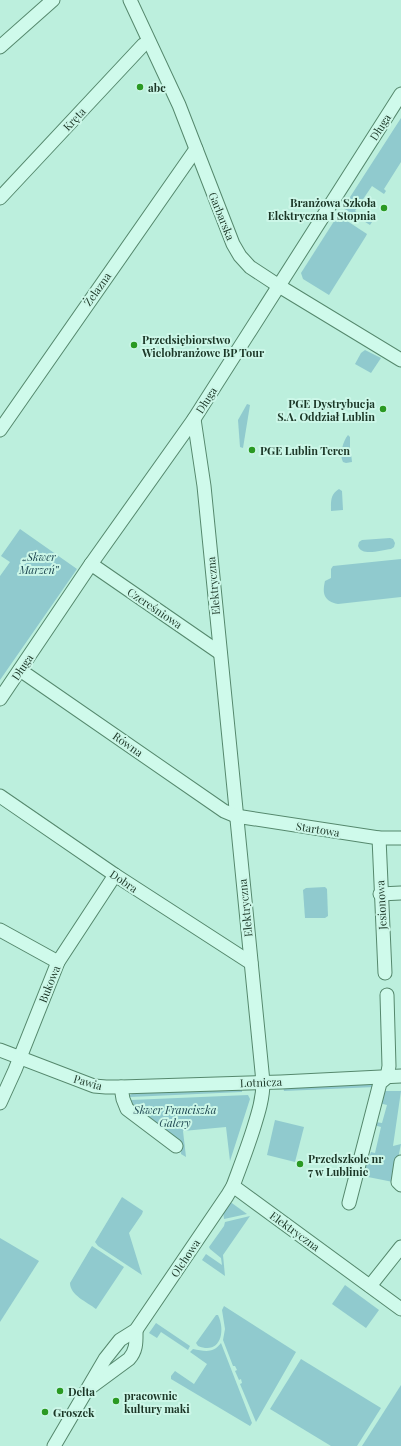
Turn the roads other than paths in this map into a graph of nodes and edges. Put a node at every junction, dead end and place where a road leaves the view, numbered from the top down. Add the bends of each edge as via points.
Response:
1 (52, 0) edge
2 (130, 0) edge
3 (149, 42) junction
4 (0, 46) edge
5 (401, 94) edge
6 (196, 149) junction
7 (0, 198) edge
8 (279, 286) junction
9 (401, 360) edge
10 (194, 419) junction
11 (0, 430) edge
12 (91, 564) junction
13 (220, 652) junction
14 (20, 670) junction
15 (0, 699) edge
16 (0, 796) edge
17 (236, 816) junction
18 (378, 838) junction
19 (401, 838) edge
20 (115, 875) junction
21 (401, 893) edge
22 (380, 894) junction
23 (0, 930) edge
24 (58, 962) junction
25 (250, 963) junction
26 (385, 973) dead end
27 (387, 995) dead end
28 (0, 1050) edge
29 (20, 1058) junction
30 (401, 1076) edge
31 (387, 1077) junction
32 (263, 1082) junction
33 (121, 1087) junction
34 (0, 1103) edge
35 (176, 1146) dead end
36 (401, 1162) edge
37 (401, 1185) edge
38 (233, 1186) junction
39 (348, 1203) dead end
40 (401, 1247) edge
41 (370, 1286) junction
42 (401, 1309) edge
43 (136, 1330) junction
44 (86, 1390) junction
45 (54, 1446) edge

1 - 4 street
2 - 3 street, Garbarska
3 - 6 street, Garbarska via 179,105
3 - 7 street, Kręta via 142,45
5 - 8 street, Długa
6 - 8 street, Garbarska via 240,256 250,267
6 - 11 street, Żelazna
8 - 9 street, Garbarska
8 - 10 street, Długa
10 - 12 street, Długa
10 - 13 street, Elektryczna via 204,486
12 - 13 street, Czereśniowa
12 - 14 street, Długa
13 - 17 street, Elektryczna
14 - 15 street, Długa
14 - 17 street, Równa via 219,809
16 - 20 street, Dobra
17 - 18 street, Startowa
17 - 25 street, Elektryczna
18 - 19 street, Startowa
18 - 22 street, Jesionowa
20 - 24 street, Bukowa
20 - 25 street, Dobra
21 - 22 street
22 - 26 street, Jesionowa
23 - 24 street
24 - 29 street, Bukowa
25 - 32 street, Elektryczna
27 - 31 street
28 - 29 street, Pawia
29 - 33 street, Pawia via 94,1086
29 - 34 street, Bukowa
30 - 31 street, Lotnicza
31 - 32 street, Lotnicza
31 - 39 street via 380,1083
32 - 33 street, Lotnicza
32 - 38 street, Elektryczna via 260,1106
33 - 35 street via 127,1109
36 - 37 street via 398,1182
38 - 41 street, Elektryczna
38 - 43 street, Olchowa
40 - 41 street
41 - 42 street, Elektryczna
43 - 44 street, Olchowa via 120,1340
43 - 44 street, Olchowa via 134,1354
44 - 45 street, Olchowa

